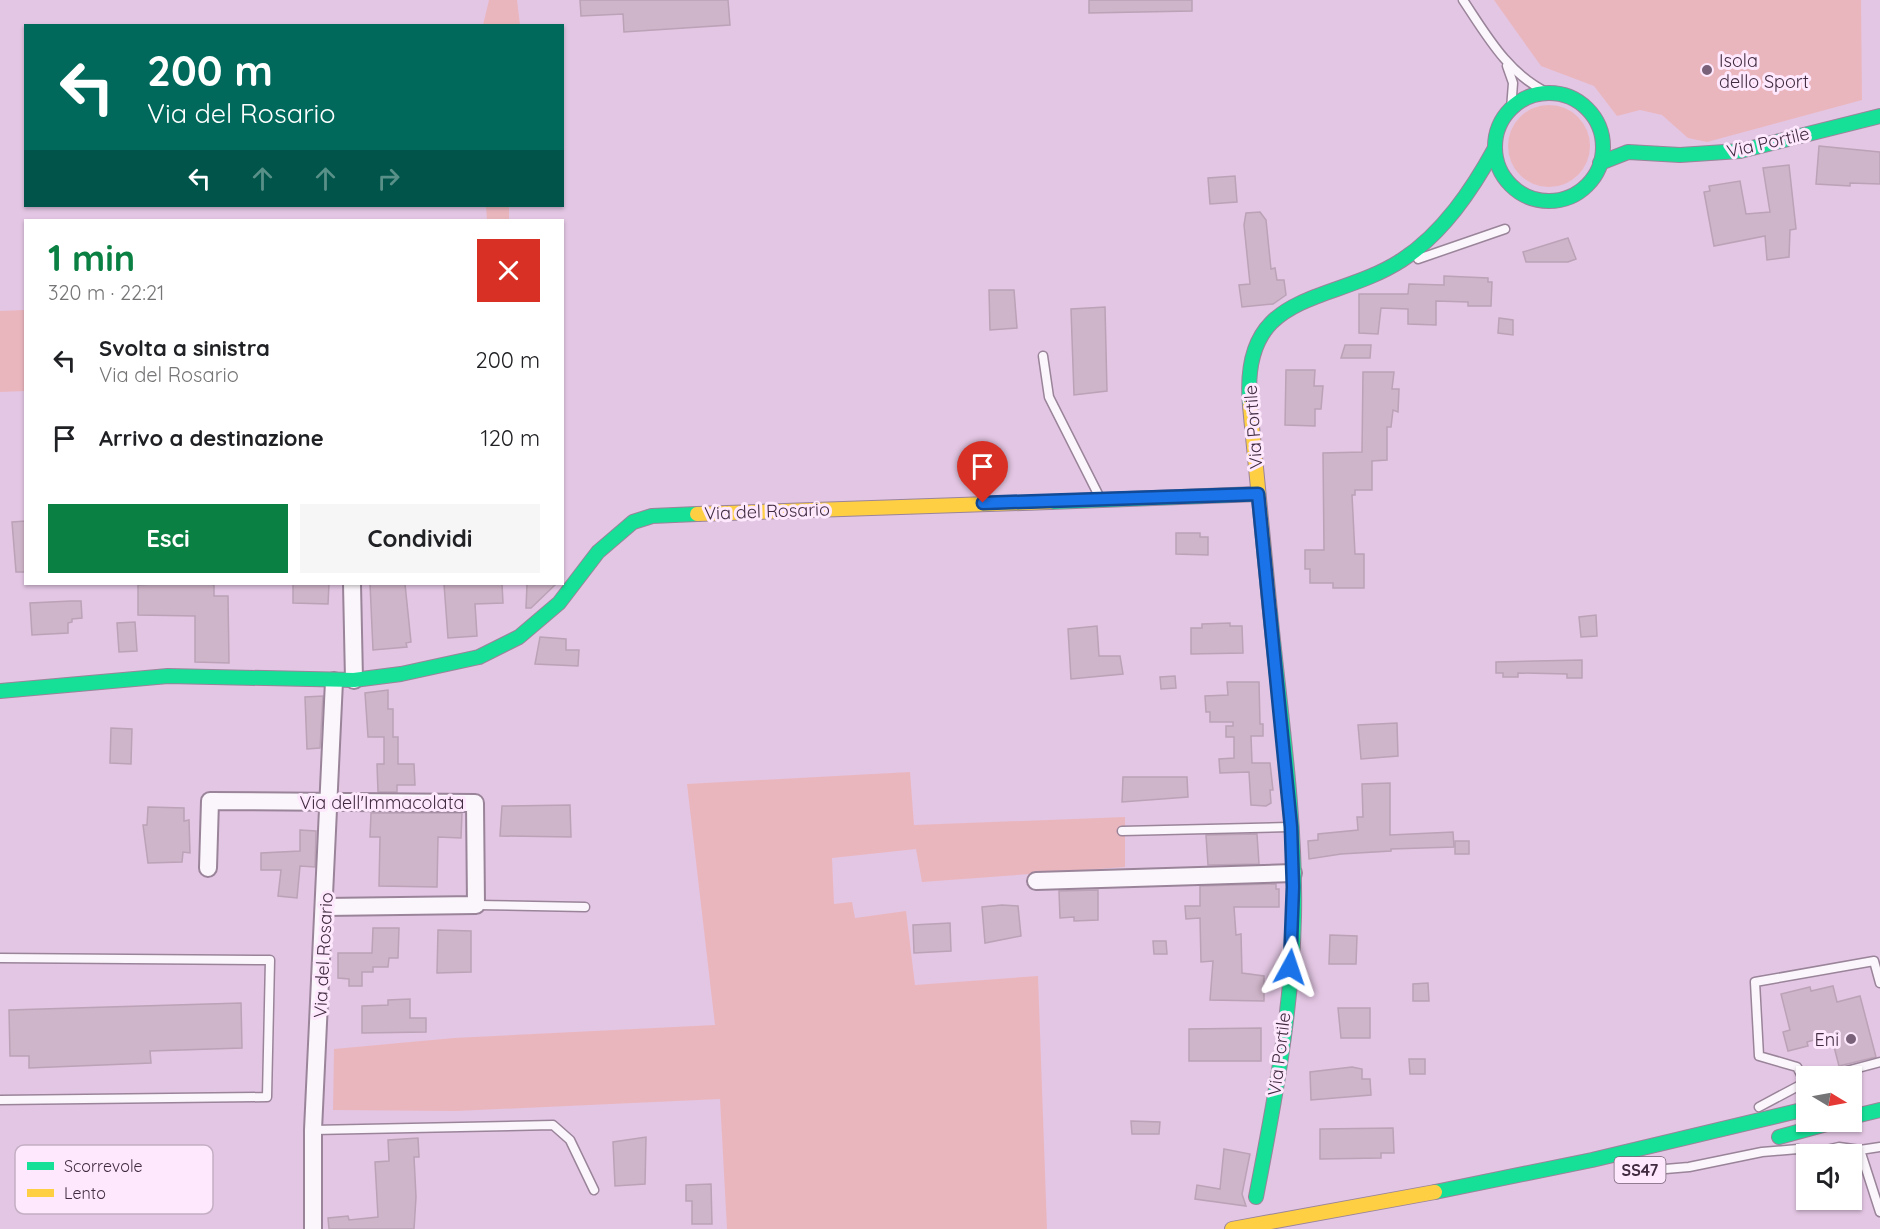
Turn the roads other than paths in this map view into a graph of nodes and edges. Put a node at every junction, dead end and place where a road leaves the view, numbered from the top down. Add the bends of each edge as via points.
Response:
1 (1454, 0) edge
2 (1463, 0) edge
3 (1471, 11) junction
4 (1506, 62) junction
5 (1548, 93) junction
6 (1511, 110) junction
7 (1880, 116) edge
8 (1599, 127) junction
9 (1495, 148) junction
10 (1654, 152) junction
11 (1600, 163) junction
12 (1513, 187) junction
13 (1464, 196) junction
14 (1505, 229) dead end
15 (1385, 270) junction
16 (1042, 356) dead end
17 (1258, 494) junction
18 (1100, 499) junction
19 (352, 585) edge
20 (354, 680) junction
21 (334, 681) junction
22 (0, 691) edge
23 (329, 803) junction
24 (1291, 827) junction
25 (1122, 831) dead end
26 (208, 868) dead end
27 (1293, 873) junction
28 (1036, 881) dead end
29 (476, 905) junction
30 (325, 907) junction
31 (585, 907) dead end
32 (0, 958) edge
33 (1880, 983) edge
34 (1880, 1062) edge
35 (1796, 1067) edge
36 (1862, 1067) edge
37 (1796, 1087) edge
38 (0, 1100) edge
39 (1752, 1109) dead end
40 (1880, 1110) edge
41 (1796, 1111) edge
42 (1862, 1115) edge
43 (314, 1130) junction
44 (1796, 1131) edge
45 (1636, 1139) dead end
46 (1880, 1147) edge
47 (1796, 1149) edge
48 (1862, 1150) edge
49 (1862, 1156) edge
50 (1592, 1161) junction
51 (1624, 1173) joint
52 (594, 1190) dead end
53 (1256, 1197) dead end
54 (1880, 1212) edge
55 (313, 1229) edge
56 (1232, 1229) edge

1 - 3 lane
2 - 3 lane
3 - 4 lane
4 - 5 lane via 1529,84
4 - 6 lane via 1513,83
5 - 6 main road via 1533,95
5 - 8 main road via 1576,100
6 - 9 main road via 1498,131
7 - 10 main road, Via Portile via 1740,151 1689,155
8 - 10 main road, Via Portile via 1617,139
8 - 11 main road via 1603,149
9 - 12 main road via 1499,165
9 - 13 main road, Via Portile
10 - 11 main road, Via Portile via 1628,152
11 - 12 main road via 1594,177 1570,197 1536,199
12 - 13 main road, Via Portile via 1497,183 1479,186
13 - 15 main road, Via Portile via 1435,230
14 - 15 lane, Via Portile
15 - 17 main road, Via Portile via 1318,294 1280,318 1260,338 1253,351 1249,392
16 - 18 lane via 1049,397
17 - 18 main road, Via del Rosario
17 - 24 main road, Via Portile
18 - 20 main road, Via del Rosario via 652,516 633,522 598,552 559,603 519,637 479,657
19 - 20 street
20 - 21 main road, Via del Rosario
21 - 22 main road, Via del Rosario via 168,676
21 - 23 street, Via del Rosario
23 - 26 street, Via dell'Immacolata via 210,801
23 - 29 street, Via dell'Immacolata via 476,803
23 - 30 street, Via del Rosario
24 - 25 lane
24 - 27 main road, Via Portile
27 - 28 street
27 - 53 main road, Via Portile via 1293,946 1272,1116
29 - 30 street
29 - 31 lane
30 - 43 street, Via del Rosario
32 - 38 lane via 270,960 267,1097
33 - 35 lane via 1874,961 1755,982 1759,1056
34 - 36 lane
37 - 39 lane
40 - 42 main road
41 - 50 main road, SS47
43 - 52 lane via 553,1125 570,1140
43 - 55 street, Via del Rosario
44 - 51 main road, SS47
45 - 50 lane
46 - 48 lane
47 - 51 lane
49 - 54 lane
50 - 56 main road, SS47

